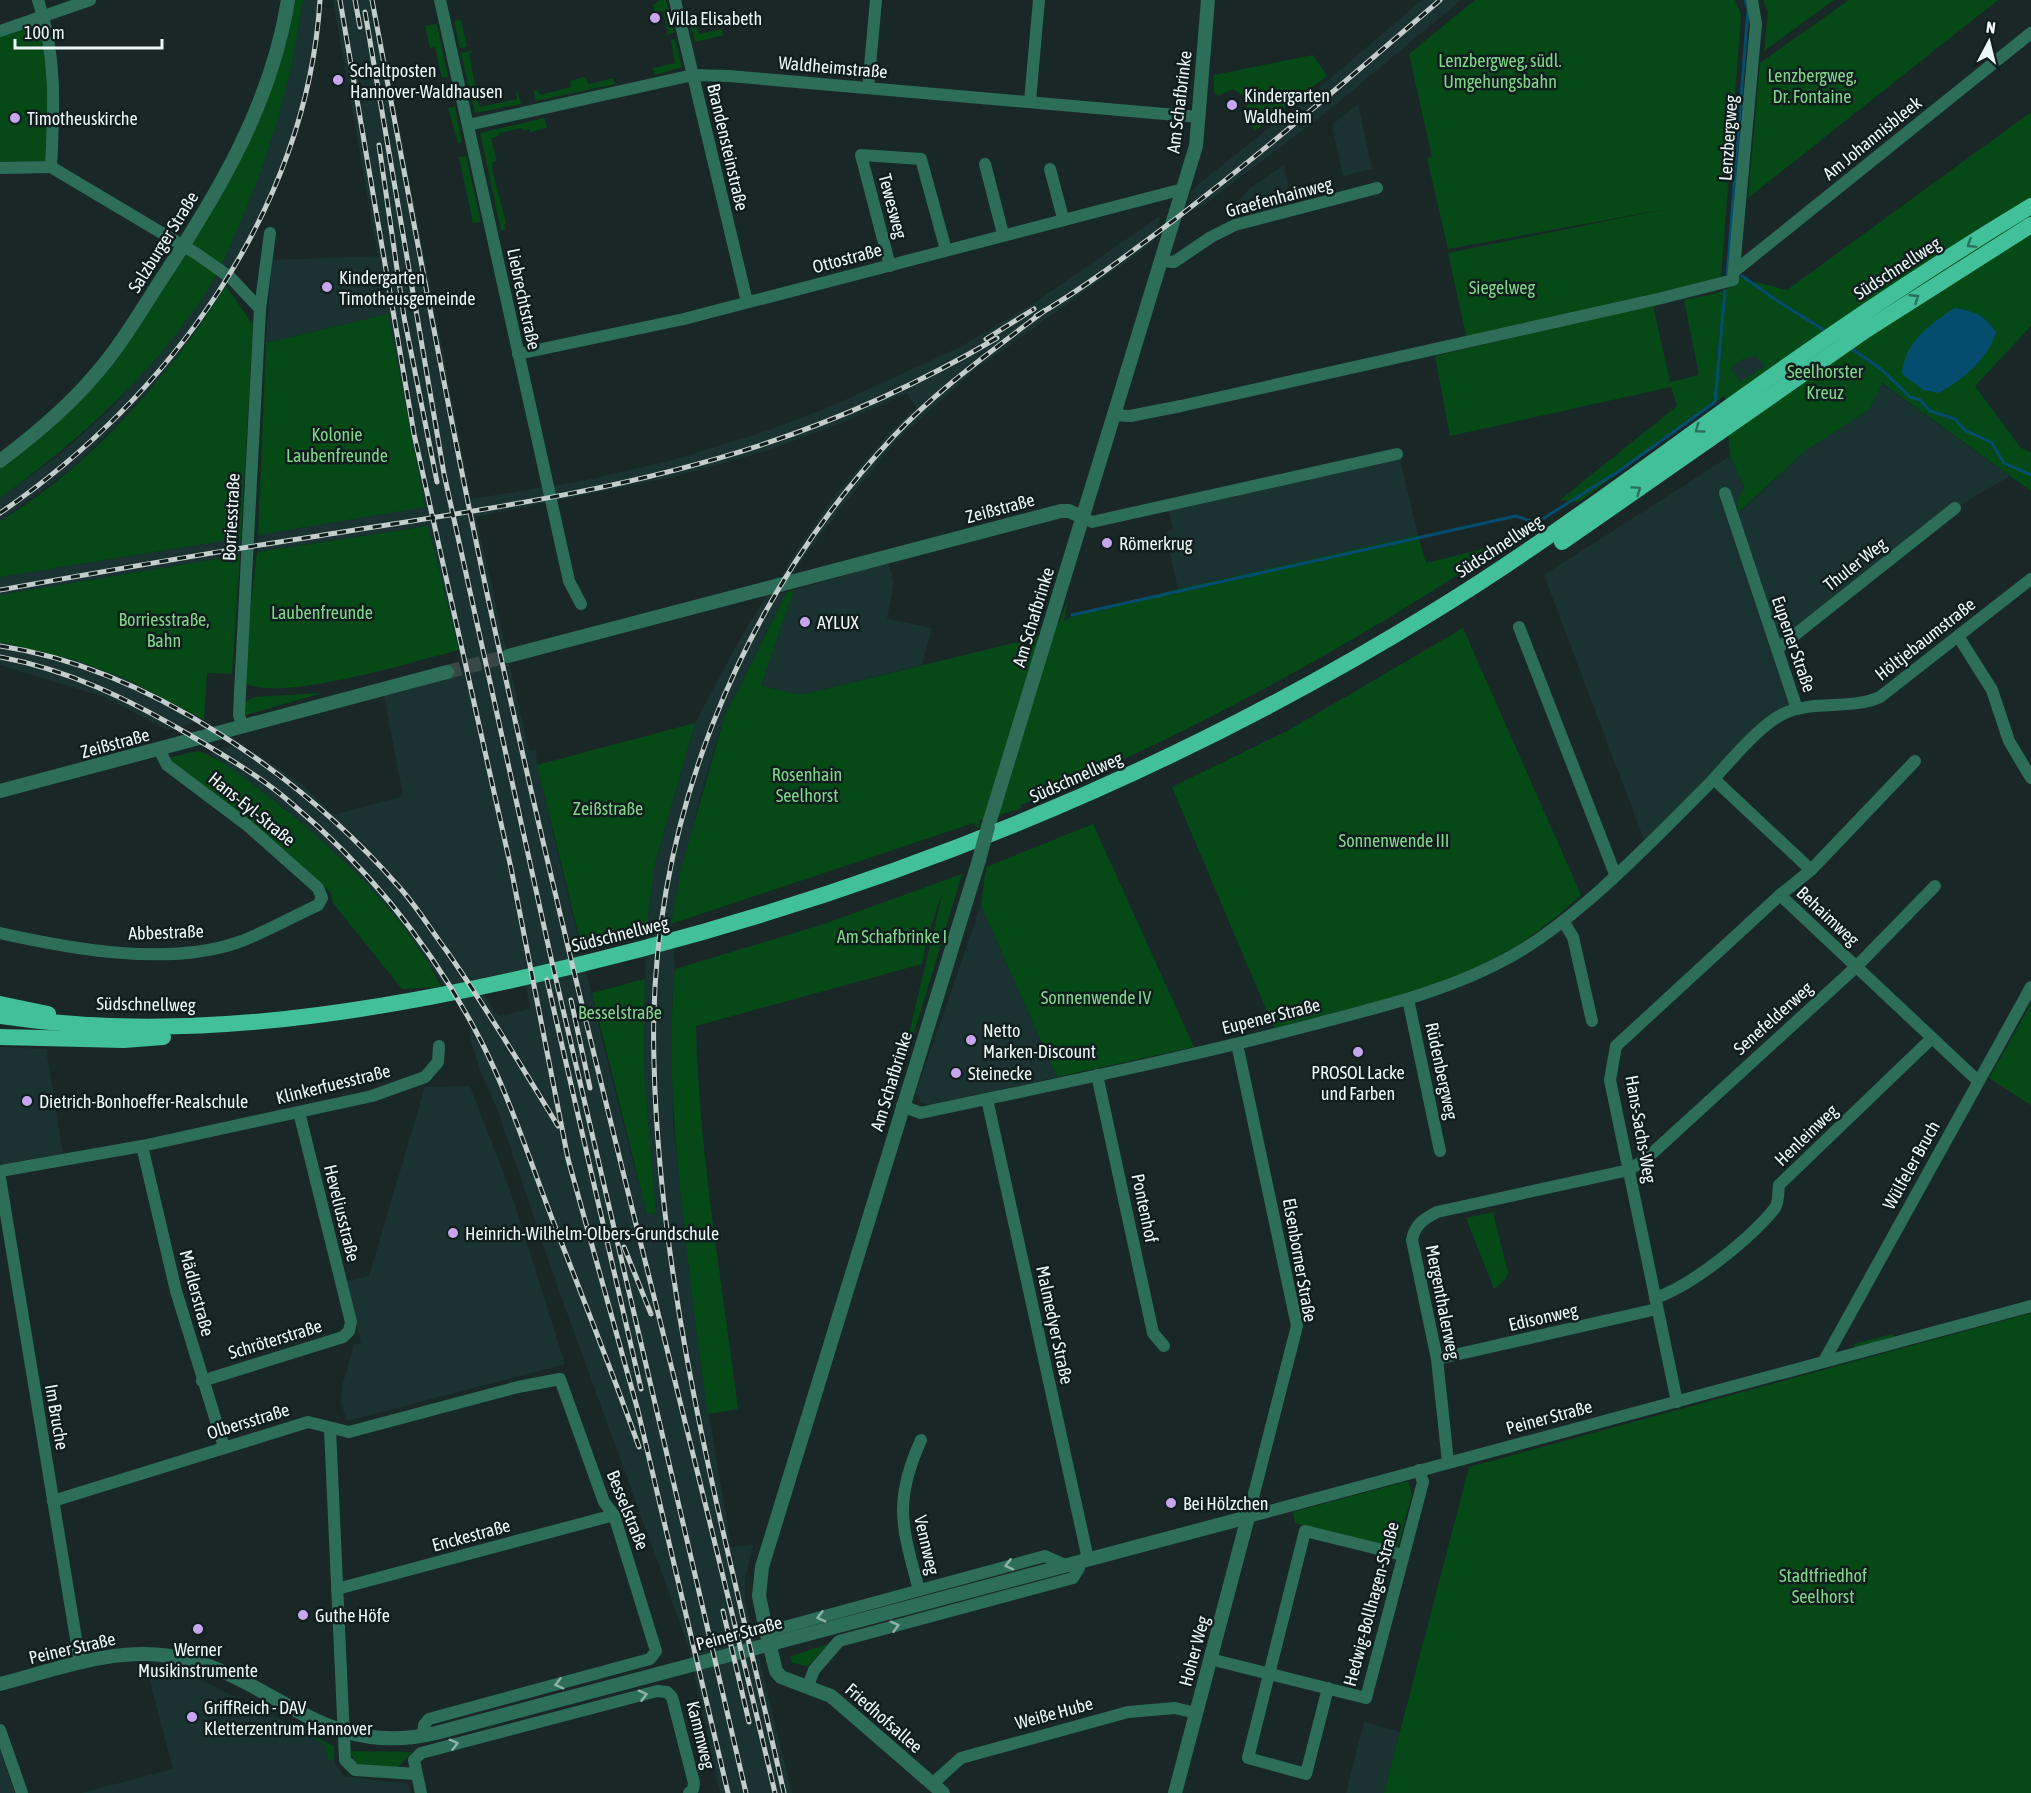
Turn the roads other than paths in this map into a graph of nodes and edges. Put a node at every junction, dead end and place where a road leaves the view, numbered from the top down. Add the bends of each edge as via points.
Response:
1 (38, 0) edge
2 (90, 0) edge
3 (288, 0) edge
4 (440, 0) edge
5 (675, 0) edge
6 (876, 0) edge
7 (1039, 0) edge
8 (1208, 0) edge
9 (1752, 0) edge
10 (43, 16) junction
11 (0, 31) edge
12 (2031, 33) edge
13 (693, 75) junction
14 (868, 88) junction
15 (1030, 102) junction
16 (1198, 117) junction
17 (468, 125) junction
18 (985, 164) dead end
19 (0, 168) edge
20 (51, 168) junction
21 (1050, 169) dead end
22 (1377, 188) dead end
23 (1184, 189) junction
24 (2028, 212) edge
25 (1064, 218) junction
26 (270, 232) dead end
27 (1004, 234) junction
28 (184, 246) junction
29 (946, 250) junction
30 (1161, 261) junction
31 (890, 266) junction
32 (1734, 275) junction
33 (747, 303) junction
34 (260, 309) junction
35 (518, 354) junction
36 (1750, 401) junction
37 (1113, 415) junction
38 (1396, 454) dead end
39 (0, 461) edge
40 (1725, 493) dead end
41 (1956, 508) dead end
42 (1082, 517) junction
43 (2031, 579) edge
44 (581, 604) dead end
45 (1519, 627) dead end
46 (1958, 636) junction
47 (1777, 649) junction
48 (508, 656) tunnel mouth
49 (447, 672) tunnel mouth
50 (1797, 709) junction
51 (243, 727) junction
52 (159, 750) junction
53 (1915, 760) dead end
54 (1714, 778) junction
55 (2030, 779) edge
56 (0, 791) edge
57 (1811, 870) junction
58 (1615, 874) junction
59 (1935, 886) dead end
60 (1780, 895) junction
61 (322, 898) joint
62 (1563, 921) junction
63 (0, 933) edge
64 (1856, 967) junction
65 (2031, 987) edge
66 (1408, 999) junction
67 (0, 1004) edge
68 (0, 1016) edge
69 (1592, 1021) dead end
70 (0, 1022) edge
71 (75, 1022) junction
72 (163, 1036) junction
73 (0, 1037) edge
74 (1931, 1039) junction
75 (1237, 1044) junction
76 (439, 1046) dead end
77 (1097, 1075) junction
78 (1978, 1081) junction
79 (987, 1099) junction
80 (903, 1106) junction
81 (298, 1112) junction
82 (142, 1146) junction
83 (1440, 1151) dead end
84 (1629, 1170) junction
85 (0, 1171) edge
86 (0, 1178) edge
87 (1656, 1304) junction
88 (2031, 1306) edge
89 (351, 1323) joint
90 (1164, 1346) dead end
91 (1437, 1359) junction
92 (1824, 1361) junction
93 (560, 1379) joint
94 (202, 1381) junction
95 (1677, 1402) junction
96 (330, 1429) junction
97 (921, 1440) dead end
98 (224, 1446) junction
99 (1448, 1462) junction
100 (1419, 1470) junction
101 (53, 1501) junction
102 (614, 1515) junction
103 (1248, 1517) junction
104 (1403, 1555) junction
105 (1076, 1562) junction
106 (338, 1589) junction
107 (919, 1590) junction
108 (770, 1630) junction
109 (773, 1659) joint
110 (1210, 1659) junction
111 (80, 1663) junction
112 (1269, 1674) junction
113 (0, 1684) edge
114 (808, 1686) junction
115 (1328, 1688) junction
116 (1196, 1713) junction
117 (0, 1730) edge
118 (343, 1732) junction
119 (423, 1736) junction
120 (416, 1774) junction
121 (938, 1788) edge
122 (691, 1791) edge
123 (22, 1793) edge
124 (422, 1793) edge
125 (1175, 1793) edge

1 - 10 street
2 - 10 street
3 - 28 street, Salzburger Straße via 254,118 240,151
4 - 17 street, Liebrechtstraße
5 - 13 street, Brandensteinstraße
6 - 14 street
7 - 15 street
8 - 16 street, Am Schafbrinke
9 - 32 street, Lenzbergweg via 1756,24
10 - 11 street
10 - 20 street via 54,85
12 - 32 street, Am Johannisbleek
13 - 14 street, Waldheimstraße
13 - 17 street, Waldheimstraße
13 - 33 street, Brandensteinstraße
14 - 15 street, Waldheimstraße
15 - 16 street, Waldheimstraße
16 - 23 street, Am Schafbrinke via 1196,146
17 - 35 street, Liebrechtstraße
18 - 27 street
19 - 20 street
20 - 28 street
21 - 25 street
22 - 30 street, Graefenhainweg via 1235,225 1174,262
23 - 25 street, Ottostraße
23 - 30 street, Am Schafbrinke
36 -> 24 highway, Südschnellweg via 1866,330
24 -> 36 highway, Südschnellweg via 1852,320
25 - 27 street, Ottostraße
26 - 34 street, Borriesstraße
27 - 29 street, Ottostraße
28 - 34 street via 231,278
28 - 39 street, Salzburger Straße via 95,376 34,435
29 - 31 street, Ottostraße
29 - 31 street, Tewesweg via 921,159 861,155
30 - 37 street, Am Schafbrinke
31 - 33 street, Ottostraße
32 - 37 street via 1662,298 1180,406 1130,416
33 - 35 street, Ottostraße
34 - 51 street, Borriesstraße via 239,716
35 - 44 street, Liebrechtstraße via 569,581
36 -> 71 highway, Südschnellweg via 1539,544 1323,677 1114,783 940,855 712,931 447,994 355,1010 240,1023
72 -> 36 highway, Südschnellweg via 240,1034 356,1020 583,975 794,917 1008,840 1118,792 1338,680 1515,572 1672,467
37 - 42 street, Am Schafbrinke
38 - 42 street via 1092,522
40 - 47 street, Eupener Straße
41 - 47 street, Thuler Weg
42 - 48 street, Zeißstraße via 1061,511
42 - 80 street, Am Schafbrinke, bridge
43 - 46 street, Höltjebaumstraße
45 - 58 street
46 - 50 street, Höltjebaumstraße via 1867,703
46 - 55 street via 1992,690 2009,741
47 - 50 street, Eupener Straße
49 - 51 street, Zeißstraße
50 - 54 street, Eupener Straße via 1771,723
51 - 52 street, Zeißstraße
52 - 56 street, Zeißstraße
52 - 61 street, Hans-Eyl-Straße via 167,765 248,826 318,888
53 - 57 street
54 - 57 street, Behaimweg
54 - 58 street, Eupener Straße
57 - 60 street, Behaimweg
58 - 62 street, Eupener Straße
59 - 64 street, Senefelderweg
60 - 64 street, Behaimweg
60 - 84 street, Hans-Sachs-Weg via 1616,1046 1610,1080
61 - 63 street, Abbestraße via 318,905 239,942 183,953 99,949
62 - 66 street, Eupener Straße via 1479,974
62 - 69 street via 1573,937
64 - 74 street, Behaimweg
64 - 84 street, Senefelderweg via 1647,1158
65 - 78 street, Wülfeler Bruch
66 - 75 street, Eupener Straße
66 - 83 street, Rüdenbergweg
67 - 71 highway
68 - 71 highway, Südschnellweg
70 - 72 highway, Südschnellweg via 45,1029
72 - 73 highway via 124,1040
74 - 78 street, Behaimweg
74 - 87 street, Henleinweg via 1779,1185 1776,1206 1718,1262
75 - 77 street, Eupener Straße
75 - 103 street, Elsenborner Straße via 1297,1326
76 - 81 street, Klinkerfuesstraße via 438,1062 425,1077 372,1096
77 - 79 street, Eupener Straße
77 - 90 street, Pontenhof via 1153,1333
78 - 92 street, Wülfeler Bruch
79 - 80 street, Eupener Straße via 921,1113
79 - 105 street, Malmedyer Straße
80 - 108 street, Am Schafbrinke via 762,1567 759,1596
81 - 82 street, Klinkerfuesstraße
81 - 89 street, Heveliusstraße
82 - 85 street, Klinkerfuesstraße
82 - 94 street, Mädlerstraße
84 - 87 street, Hans-Sachs-Weg
84 - 91 street, Mergenthalerweg via 1437,1212 1423,1219 1414,1229 1412,1240
86 - 101 street, Im Bruche
87 - 91 street, Edisonweg
87 - 95 street, Hans-Sachs-Weg
88 - 92 street, Peiner Straße
89 - 94 street, Schröterstraße via 343,1337
91 - 99 street, Mergenthalerweg
92 - 95 street, Peiner Straße
93 - 96 street, Olbersstraße via 349,1432
93 - 102 street, Besselstraße via 604,1502
94 - 98 street, Mädlerstraße
95 - 99 street, Peiner Straße
96 - 98 street, Olbersstraße via 308,1422
96 - 106 street
97 - 107 street, Vennweg via 913,1457 901,1511
98 - 101 street, Olbersstraße
99 - 100 street, Peiner Straße
100 - 103 street, Peiner Straße
100 - 104 street, Hedwig-Bollhagen-Straße via 1423,1482
101 - 111 street, Im Bruche
102 - 106 street, Enckestraße
102 -> 119 street, Besselstraße via 656,1645 654,1655 429,1719
103 - 105 street, Peiner Straße
103 - 110 street, Hoher Weg
104 - 112 street via 1305,1531
104 - 115 street, Hedwig-Bollhagen-Straße via 1366,1698
105 -> 107 street, Peiner Straße via 1045,1556
114 -> 105 street via 814,1670 839,1641 1073,1578 1079,1568
105 - 119 street, Peiner Straße
106 - 118 street
107 -> 108 street, Peiner Straße
108 - 109 street, Am Schafbrinke, bridge
109 - 114 street, Friedhofsallee via 781,1677
110 - 112 street, Hedwig-Bollhagen-Straße
110 - 116 street, Hoher Weg
111 - 113 street, Peiner Straße
111 - 118 street, Peiner Straße via 123,1654 190,1660 229,1674
112 - 115 street, Hedwig-Bollhagen-Straße
112 - 115 street via 1248,1758 1306,1774
114 - 121 street, Friedhofsallee via 831,1696
116 - 121 street, Weiße Hube via 1175,1708 1128,1712 1018,1741 961,1758
116 - 125 street, Hoher Weg
117 - 123 street
118 - 119 street, Peiner Straße via 378,1740
118 - 120 street via 345,1760 355,1770
120 -> 122 street, Kammweg via 414,1760 421,1753 657,1691 672,1697 694,1783
120 - 124 street

